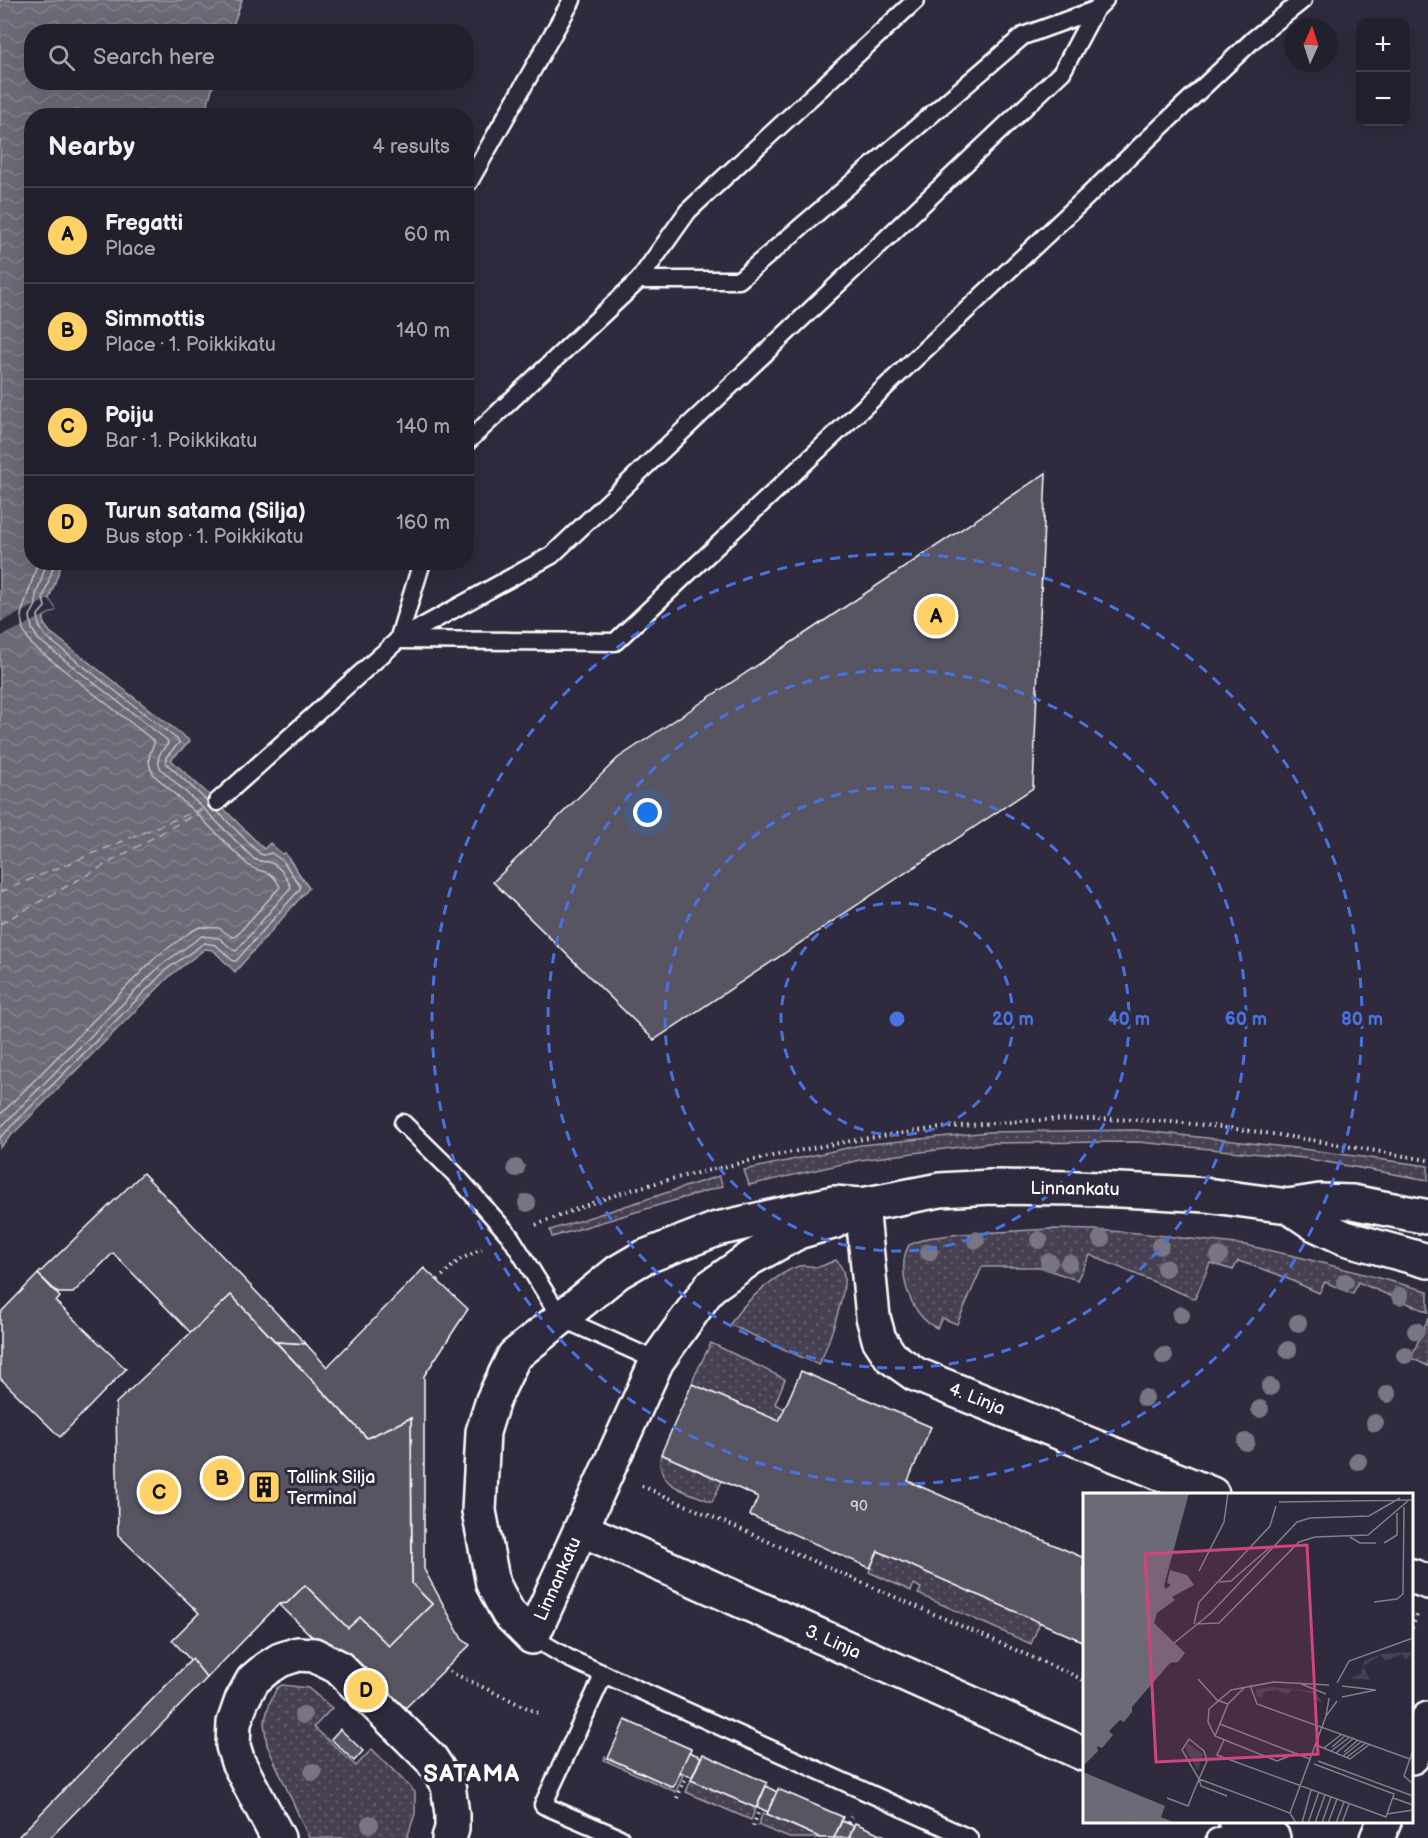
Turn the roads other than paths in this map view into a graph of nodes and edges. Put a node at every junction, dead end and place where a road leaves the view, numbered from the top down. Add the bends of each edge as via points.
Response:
1 (572, 0) edge
2 (916, 0) edge
3 (1303, 0) edge
4 (1100, 5) edge
5 (474, 173) edge
6 (639, 280) junction
7 (474, 435) edge
8 (420, 570) edge
9 (398, 640) junction
10 (217, 802) dead end
11 (403, 1123) dead end
12 (862, 1204) junction
13 (1288, 1206) junction
14 (1428, 1217) edge
15 (1428, 1261) edge
16 (561, 1318) junction
17 (657, 1361) junction
18 (1210, 1493) edge
19 (581, 1529) junction
20 (1413, 1576) edge
21 (1428, 1582) edge
22 (532, 1637) junction
23 (604, 1674) junction
24 (1428, 1719) edge
25 (1083, 1754) edge
26 (1413, 1756) edge
27 (1413, 1759) edge
28 (1428, 1767) edge
29 (1383, 1823) edge
30 (1252, 1828) edge
31 (278, 1838) edge
32 (449, 1838) edge
33 (620, 1838) edge
34 (969, 1838) edge
35 (1215, 1838) edge
36 (1377, 1838) edge

1 - 5 lane
2 - 6 lane via 688,212
3 - 9 lane via 1254,39 615,642
4 - 6 lane via 1023,36 739,280
4 - 9 lane via 1062,72 552,555
6 - 7 lane
8 - 9 lane
9 - 10 lane
11 - 16 lane via 510,1236
12 - 13 main road, Linnankatu via 940,1190 991,1187 1206,1195
12 - 16 main road, Linnankatu via 833,1203 692,1238 618,1272
12 - 17 main road, Linnankatu via 833,1222 798,1232 710,1287
12 - 18 main road, 4. Linja via 873,1317 879,1339 891,1357 915,1374
13 - 14 main road, Linnankatu via 1352,1202
13 - 15 main road, Linnankatu via 1345,1238
16 - 17 lane
16 - 22 main road, Linnankatu via 514,1356 483,1432 479,1510 493,1584 508,1613
17 - 19 main road, Linnankatu
19 - 22 main road, Linnankatu
19 - 25 main road, 3. Linja
20 - 21 main road
22 - 23 lane via 554,1652
23 - 33 lane via 543,1805
23 - 34 lane
24 - 26 main road
27 - 28 lane
29 - 36 main road
30 - 35 lane
31 - 32 main road via 238,1762 233,1746 234,1723 253,1680 266,1668 298,1654 314,1655 338,1667 431,1759 448,1785 452,1814

